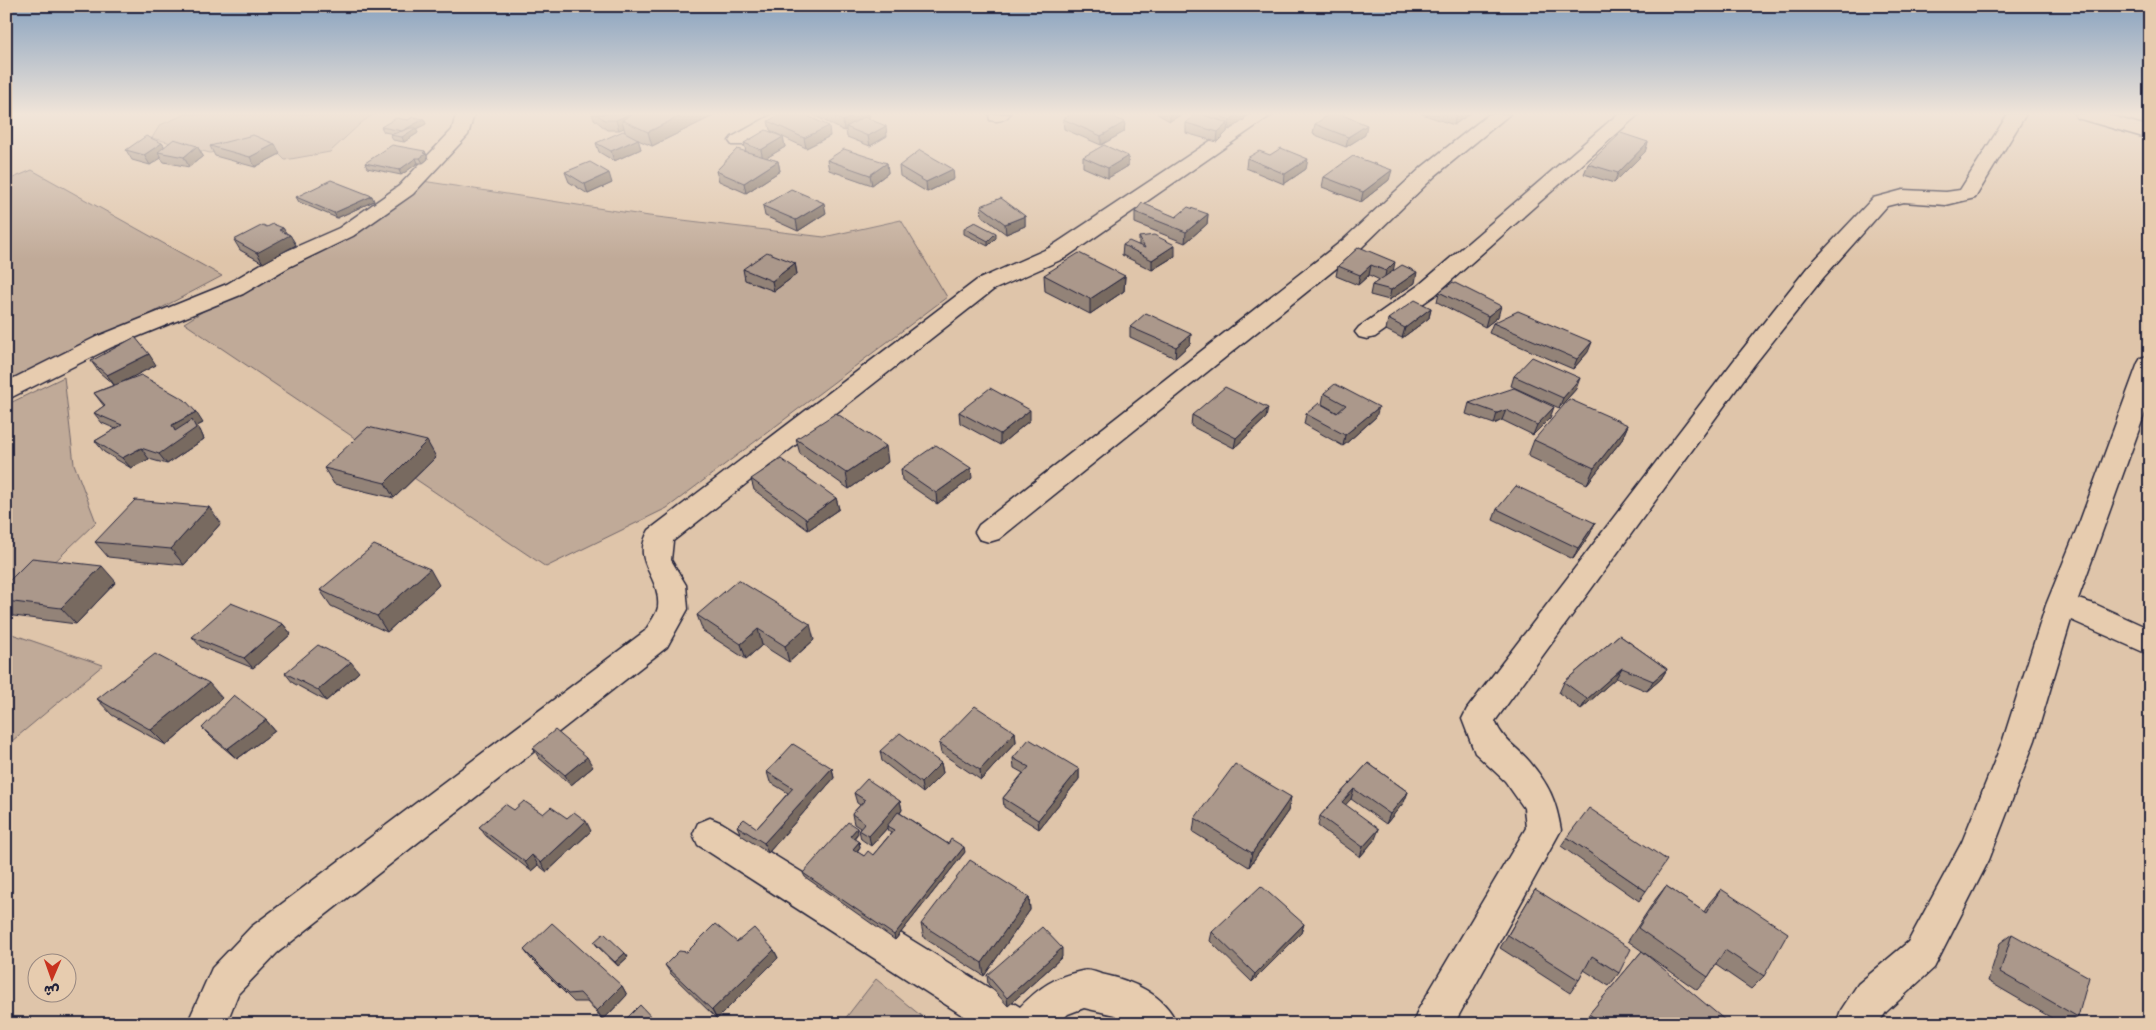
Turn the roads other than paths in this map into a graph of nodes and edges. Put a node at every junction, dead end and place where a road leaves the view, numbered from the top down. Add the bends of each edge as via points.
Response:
1 (432, 162) edge
2 (1192, 162) edge
3 (1440, 162) edge
4 (1575, 162) edge
5 (1988, 162) edge
6 (1367, 332) dead end
7 (2150, 363) edge
8 (6, 392) edge
9 (989, 532) dead end
10 (2061, 605) junction
11 (2150, 644) edge
12 (710, 834) dead end
13 (206, 1024) edge
14 (1012, 1024) edge
15 (1030, 1024) edge
16 (1158, 1024) edge
17 (1432, 1024) edge
18 (1855, 1024) edge

1 - 8 main road via 406,190 346,232 281,262 234,289 104,342
2 - 13 main road via 1057,253 985,285 659,537 657,560 671,586 673,609 656,639 264,940 225,981
3 - 9 main road via 1351,245
4 - 6 main road via 1427,290
5 - 17 main road via 1968,194 1949,199 1913,194 1892,196 1880,202 1815,273 1746,360 1478,719 1487,743 1516,771 1540,804 1544,830
7 - 10 main road
10 - 11 main road via 2087,613
10 - 18 main road via 2019,740 1977,849 1921,955 1872,998
12 - 14 main road
15 - 16 main road via 1056,999 1084,989 1124,998

